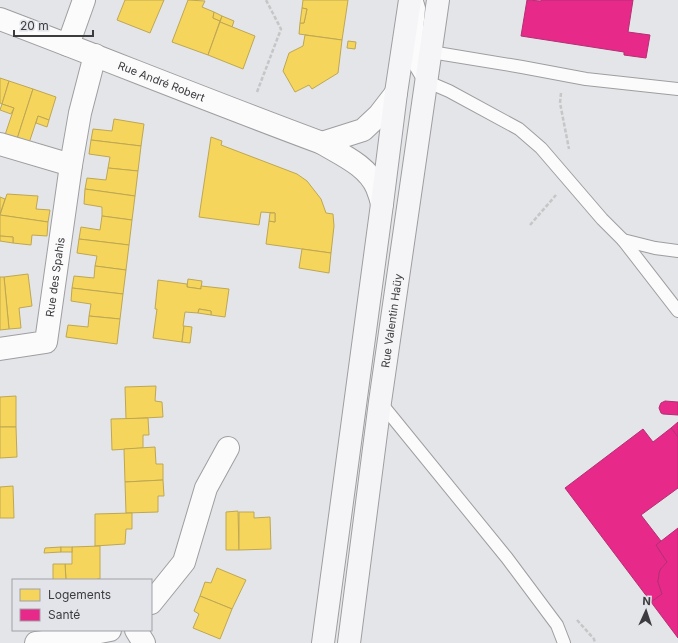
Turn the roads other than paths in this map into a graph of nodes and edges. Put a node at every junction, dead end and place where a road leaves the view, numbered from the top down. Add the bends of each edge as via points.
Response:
1 (84, 0) edge
2 (410, 0) edge
3 (417, 0) edge
4 (438, 0) edge
5 (0, 19) edge
6 (68, 45) junction
7 (431, 52) junction
8 (95, 55) junction
9 (426, 84) junction
10 (678, 86) edge
11 (396, 93) junction
12 (322, 143) junction
13 (0, 144) edge
14 (70, 165) junction
15 (382, 204) junction
16 (623, 240) junction
17 (678, 251) edge
18 (678, 310) edge
19 (0, 349) edge
20 (380, 402) junction
21 (228, 448) dead end
22 (152, 602) edge
23 (105, 631) edge
24 (137, 631) edge
25 (36, 643) edge
26 (144, 643) edge
27 (322, 643) edge
28 (349, 643) edge
29 (564, 643) edge

1 - 6 street
2 - 11 street
3 - 9 lane via 419,8 414,64
4 - 7 street, Rue Valentin Haüy
5 - 6 street, Rue André Robert
6 - 8 street, Rue André Robert
7 - 9 street, Rue Valentin Haüy
7 - 10 lane via 586,79
8 - 12 street, Rue André Robert
8 - 14 street, Rue des Spahis
9 - 16 lane via 449,91 519,130 541,148
9 - 20 street, Rue Valentin Haüy
11 - 12 street via 363,130
11 - 15 street
12 - 15 street, Rue André Robert via 358,165 371,178
13 - 14 street
14 - 19 street, Rue des Spahis via 46,342
15 - 27 street
16 - 17 lane
16 - 18 lane
20 - 28 street, Rue Valentin Haüy
20 - 29 lane via 507,558 557,625
21 - 22 street via 206,488 184,562
23 - 25 street
24 - 26 street

